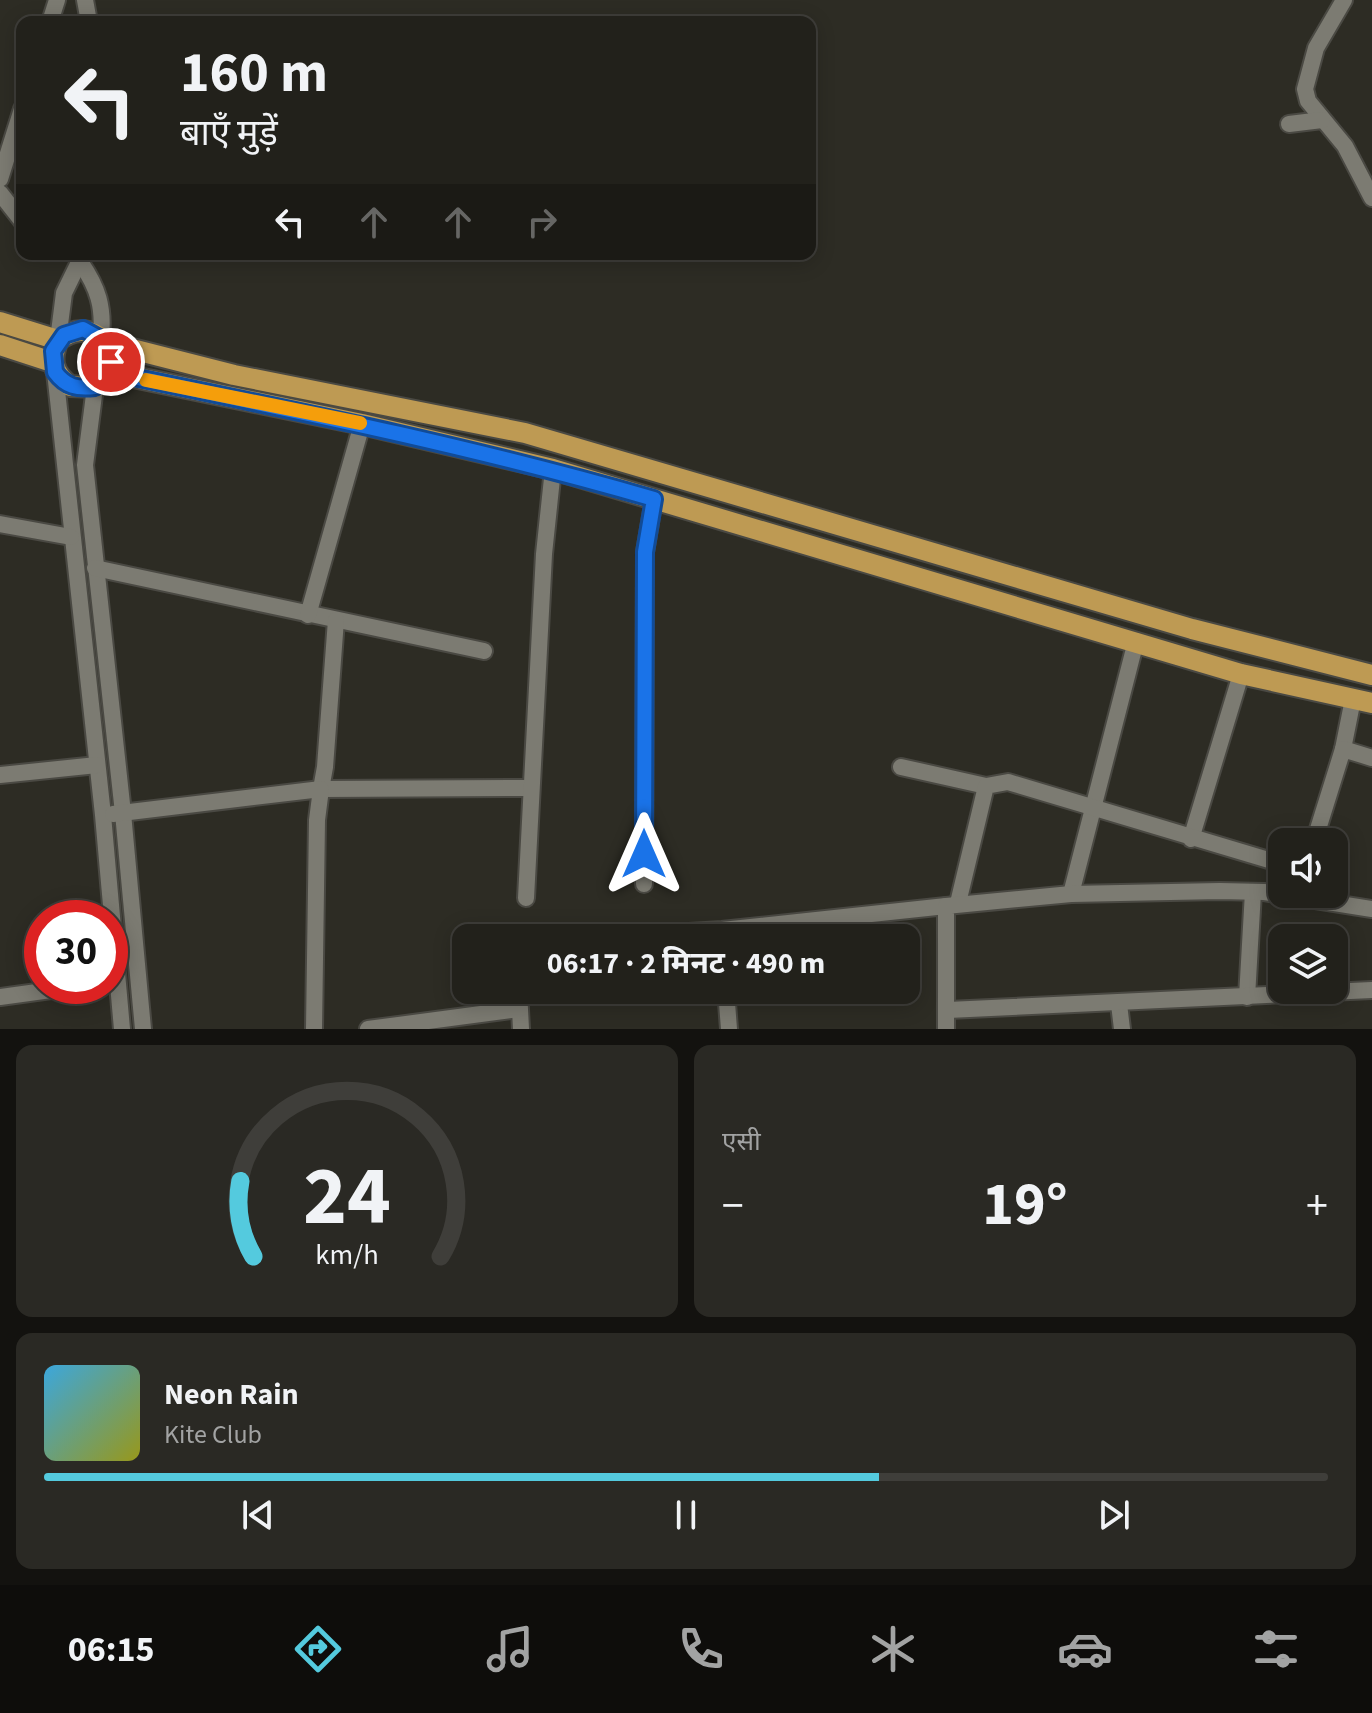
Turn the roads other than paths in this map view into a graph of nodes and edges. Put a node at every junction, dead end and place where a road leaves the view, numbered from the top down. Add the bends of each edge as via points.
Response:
1 (1344, 0) edge
2 (1322, 120) junction
3 (1289, 124) dead end
4 (16, 128) edge
5 (0, 179) edge
6 (0, 193) edge
7 (1372, 198) edge
8 (16, 213) edge
9 (81, 260) edge
10 (83, 260) edge
11 (0, 322) edge
12 (58, 340) junction
13 (105, 340) junction
14 (0, 345) edge
15 (54, 367) junction
16 (102, 379) junction
17 (362, 424) junction
18 (553, 469) junction
19 (654, 499) junction
20 (0, 524) edge
21 (71, 537) junction
22 (95, 568) junction
23 (308, 615) junction
24 (336, 620) junction
25 (1136, 641) junction
26 (484, 651) dead end
27 (1241, 674) junction
28 (1372, 675) edge
29 (1363, 701) edge
30 (1343, 749) junction
31 (1372, 758) edge
32 (97, 765) junction
33 (901, 767) dead end
34 (0, 775) edge
35 (986, 786) junction
36 (530, 788) junction
37 (321, 789) junction
38 (1093, 810) junction
39 (123, 813) junction
40 (103, 815) junction
41 (1318, 828) edge
42 (1191, 839) junction
43 (1268, 860) edge
44 (644, 884) dead end
45 (1253, 892) junction
46 (1071, 894) junction
47 (526, 898) dead end
48 (109, 900) edge
49 (952, 905) junction
50 (1372, 909) edge
51 (801, 924) edge
52 (1372, 990) edge
53 (24, 994) edge
54 (0, 997) edge
55 (1247, 997) junction
56 (118, 1004) edge
57 (519, 1004) edge
58 (727, 1004) edge
59 (1119, 1004) junction
60 (519, 1009) junction
61 (948, 1010) junction
62 (122, 1029) edge
63 (143, 1029) edge
64 (314, 1029) edge
65 (368, 1029) edge
66 (521, 1029) edge
67 (729, 1029) edge
68 (946, 1029) edge
69 (1122, 1029) edge

1 - 2 street via 1307,74 1308,101
2 - 3 street
2 - 7 street via 1345,146
4 - 5 street
6 - 8 street
9 - 12 street via 64,293
10 - 13 street via 104,312
11 - 12 main road
12 - 13 main road via 83,329
12 - 15 main road
13 - 16 main road
13 - 28 main road via 234,375 525,433 1192,629
14 - 15 main road
15 - 16 main road via 70,386
15 - 21 street
16 - 17 main road
16 - 22 street via 85,465
17 - 18 main road
17 - 23 street
18 - 19 main road
18 - 36 street
19 - 25 main road
19 - 44 street via 645,552
20 - 21 street
21 - 32 street
22 - 23 street
22 - 39 street
23 - 24 street
24 - 26 street
24 - 37 street
25 - 27 main road
25 - 38 street
27 - 29 main road
27 - 42 street
29 - 30 street
30 - 31 street
30 - 41 street
32 - 34 street
32 - 40 street
33 - 35 street
35 - 38 street via 1008,782
35 - 49 street
36 - 37 street
36 - 47 street
37 - 39 street
37 - 64 street
38 - 42 street
38 - 46 street
39 - 40 street
39 - 63 street
40 - 48 street
42 - 43 street
45 - 46 street
45 - 50 street
45 - 55 street
46 - 49 street
49 - 51 street
49 - 61 street
52 - 55 street
53 - 54 street
55 - 59 street
56 - 62 street
57 - 60 street
58 - 67 street
59 - 61 street
59 - 69 street
60 - 65 street
60 - 66 street
61 - 68 street

